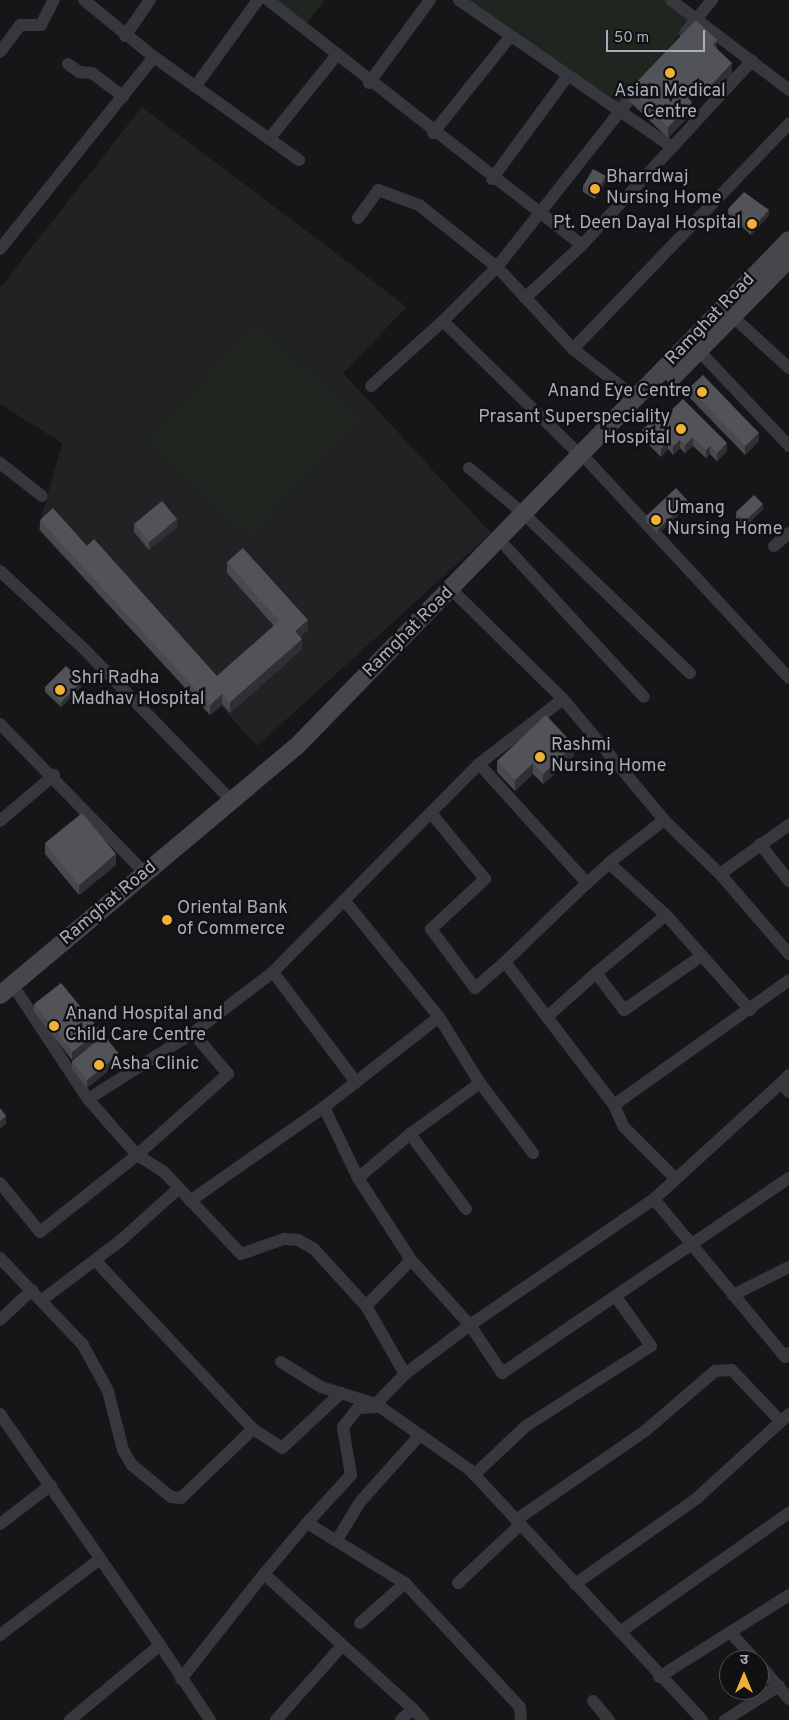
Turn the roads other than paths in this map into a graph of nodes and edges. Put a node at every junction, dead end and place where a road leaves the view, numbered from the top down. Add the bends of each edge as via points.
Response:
1 (54, 0) edge
2 (84, 0) edge
3 (150, 0) edge
4 (258, 0) edge
5 (268, 0) edge
6 (430, 0) edge
7 (459, 0) edge
8 (670, 0) edge
9 (712, 0) edge
10 (699, 18) junction
11 (125, 36) junction
12 (510, 37) junction
13 (673, 47) edge
14 (0, 52) edge
15 (336, 56) junction
16 (154, 57) junction
17 (752, 61) junction
18 (68, 64) dead end
19 (648, 76) edge
20 (567, 77) junction
21 (369, 83) junction
22 (194, 87) junction
23 (789, 90) edge
24 (123, 96) junction
25 (617, 113) junction
26 (789, 124) edge
27 (433, 133) junction
28 (269, 139) junction
29 (672, 147) junction
30 (299, 160) dead end
31 (492, 179) junction
32 (537, 213) junction
33 (358, 218) dead end
34 (789, 240) edge
35 (582, 244) junction
36 (0, 249) edge
37 (789, 258) edge
38 (497, 267) junction
39 (525, 298) junction
40 (732, 316) junction
41 (443, 321) junction
42 (573, 350) junction
43 (699, 351) junction
44 (789, 368) edge
45 (371, 386) dead end
46 (636, 398) junction
47 (789, 446) edge
48 (585, 458) junction
49 (0, 463) edge
50 (469, 468) dead end
51 (42, 496) dead end
52 (528, 518) junction
53 (789, 533) edge
54 (774, 546) dead end
55 (507, 548) junction
56 (0, 571) edge
57 (457, 594) junction
58 (787, 672) edge
59 (690, 673) dead end
60 (644, 697) dead end
61 (563, 699) junction
62 (0, 724) edge
63 (479, 764) junction
64 (54, 775) junction
65 (232, 801) junction
66 (431, 813) junction
67 (664, 820) junction
68 (0, 821) edge
69 (789, 825) edge
70 (760, 844) junction
71 (609, 863) junction
72 (146, 874) junction
73 (720, 874) junction
74 (789, 881) edge
75 (587, 884) junction
76 (344, 900) junction
77 (666, 915) junction
78 (789, 954) edge
79 (701, 956) junction
80 (505, 962) junction
81 (273, 972) junction
82 (596, 973) junction
83 (789, 980) edge
84 (18, 993) junction
85 (0, 995) edge
86 (0, 1007) edge
87 (750, 1010) junction
88 (439, 1016) junction
89 (547, 1017) junction
90 (193, 1033) junction
91 (356, 1082) junction
92 (480, 1083) junction
93 (786, 1083) edge
94 (88, 1098) junction
95 (614, 1105) junction
96 (324, 1107) junction
97 (410, 1134) junction
98 (533, 1153) dead end
99 (137, 1155) junction
100 (674, 1177) junction
101 (358, 1178) junction
102 (789, 1178) edge
103 (0, 1183) edge
104 (179, 1188) junction
105 (654, 1199) junction
106 (190, 1201) junction
107 (466, 1209) dead end
108 (692, 1247) junction
109 (0, 1258) edge
110 (411, 1260) junction
111 (96, 1261) junction
112 (789, 1267) edge
113 (32, 1290) junction
114 (733, 1295) junction
115 (616, 1297) junction
116 (42, 1300) junction
117 (366, 1306) junction
118 (0, 1320) edge
119 (470, 1324) junction
120 (788, 1357) edge
121 (281, 1362) dead end
122 (405, 1374) junction
123 (341, 1392) junction
124 (378, 1405) junction
125 (0, 1414) edge
126 (784, 1418) edge
127 (253, 1429) junction
128 (420, 1435) junction
129 (474, 1475) junction
130 (52, 1486) junction
131 (789, 1513) edge
132 (518, 1522) junction
133 (307, 1523) junction
134 (0, 1524) edge
135 (337, 1540) junction
136 (100, 1559) junction
137 (264, 1574) junction
138 (458, 1582) dead end
139 (405, 1583) junction
140 (575, 1584) junction
141 (789, 1595) edge
142 (360, 1623) dead end
143 (620, 1632) junction
144 (730, 1632) junction
145 (0, 1635) edge
146 (160, 1645) junction
147 (342, 1646) junction
148 (747, 1650) edge
149 (769, 1675) edge
150 (659, 1677) junction
151 (181, 1679) junction
152 (779, 1686) junction
153 (789, 1699) edge
154 (593, 1701) dead end
155 (412, 1709) junction
156 (70, 1720) edge
157 (210, 1720) edge
158 (276, 1720) edge
159 (401, 1720) edge
160 (424, 1720) edge
161 (521, 1720) edge
162 (609, 1720) edge
163 (702, 1720) edge
164 (725, 1720) edge

1 - 14 street via 41,25 20,25
2 - 11 street
3 - 11 street
4 - 22 street
5 - 15 street
6 - 21 street
7 - 12 street
8 - 10 street
9 - 10 street
10 - 13 street
10 - 17 street
11 - 16 street
12 - 20 street
12 - 27 street
15 - 21 street
15 - 28 street
16 - 22 street
16 - 24 street
17 - 23 street
17 - 29 street
18 - 24 street via 79,72 92,73
19 - 25 street
20 - 25 street
20 - 31 street
21 - 27 street
22 - 28 street
24 - 36 street
25 - 29 street
25 - 32 street
26 - 42 street
27 - 31 street
28 - 30 street
29 - 35 street
31 - 32 street
32 - 35 street
32 - 38 street
33 - 38 street via 378,190 419,205
34 - 46 main road, Ramghat Road
35 - 39 street
37 - 40 main road, Ramghat Road
38 - 39 street
38 - 41 street
39 - 42 street
40 - 43 main road, Ramghat Road
40 - 44 street
41 - 45 street
41 - 48 street
42 - 46 street
43 - 47 street
43 - 48 main road, Ramghat Road
46 - 48 main road, Ramghat Road
48 - 52 main road, Ramghat Road
48 - 58 street
49 - 51 street
50 - 52 street
52 - 55 main road, Ramghat Road
52 - 57 main road, Ramghat Road
52 - 59 street
53 - 54 street
55 - 57 main road, Ramghat Road
55 - 60 street
56 - 65 street via 85,650
57 - 61 street
57 - 65 main road, Ramghat Road via 296,747
57 - 84 main road, Ramghat Road via 302,754
61 - 63 street
61 - 67 street
62 - 64 street
63 - 66 street
63 - 75 street
64 - 68 street
64 - 72 street
65 - 72 main road, Ramghat Road
66 - 76 street
66 - 80 street via 485,879 431,929 475,988
67 - 71 street
67 - 73 street
69 - 70 street
70 - 73 street
70 - 74 street
71 - 75 street
71 - 77 street
72 - 85 main road, Ramghat Road
73 - 78 street
75 - 80 street
76 - 81 street
76 - 88 street
77 - 79 street
77 - 82 street
79 - 82 street via 624,1010
79 - 87 street
80 - 89 street
81 - 90 street
81 - 91 street
82 - 89 street
83 - 87 street
84 - 86 main road, Ramghat Road
84 - 94 street
87 - 95 street
88 - 91 street
88 - 92 street
89 - 95 street
90 - 94 street
90 - 99 street via 228,1074
91 - 96 street
92 - 97 street
92 - 98 street
93 - 100 street
94 - 99 street
95 - 100 street via 624,1127
96 - 101 street
96 - 106 street
97 - 101 street
97 - 107 street
99 - 103 street via 40,1232
99 - 104 street
100 - 105 street
101 - 110 street
102 - 108 street
104 - 106 street
104 - 111 street
105 - 108 street
105 - 119 street
106 - 117 street via 241,1254 284,1239 298,1240 314,1249
108 - 114 street
108 - 115 street
109 - 113 street
110 - 117 street
110 - 119 street
111 - 116 street
111 - 127 street
112 - 114 street
113 - 116 street
113 - 118 street
114 - 120 street
115 - 119 street via 502,1373
115 - 129 street via 650,1346 526,1426
116 - 127 street via 83,1345 108,1392 123,1450 132,1465 171,1497 181,1498
117 - 122 street
119 - 122 street
121 - 123 street via 322,1387
122 - 124 street
123 - 124 street
123 - 127 street via 282,1448
124 - 128 street
124 - 133 street via 358,1408 343,1427 352,1475
125 - 130 street
126 - 132 street via 732,1370 715,1371 644,1431
126 - 140 street via 696,1499
128 - 129 street
128 - 135 street via 360,1502
129 - 132 street
130 - 134 street
130 - 136 street
131 - 143 street
132 - 138 street
132 - 140 street
133 - 135 street
133 - 137 street
135 - 139 street
136 - 145 street
136 - 146 street
137 - 147 street
137 - 151 street
139 - 142 street
139 - 161 street via 520,1707
140 - 143 street
141 - 144 street
143 - 150 street
144 - 148 street
144 - 150 street
146 - 151 street
146 - 156 street
147 - 155 street
147 - 158 street
149 - 152 street
150 - 163 street
151 - 157 street
152 - 153 street
152 - 164 street
154 - 162 street
155 - 159 street
155 - 160 street

